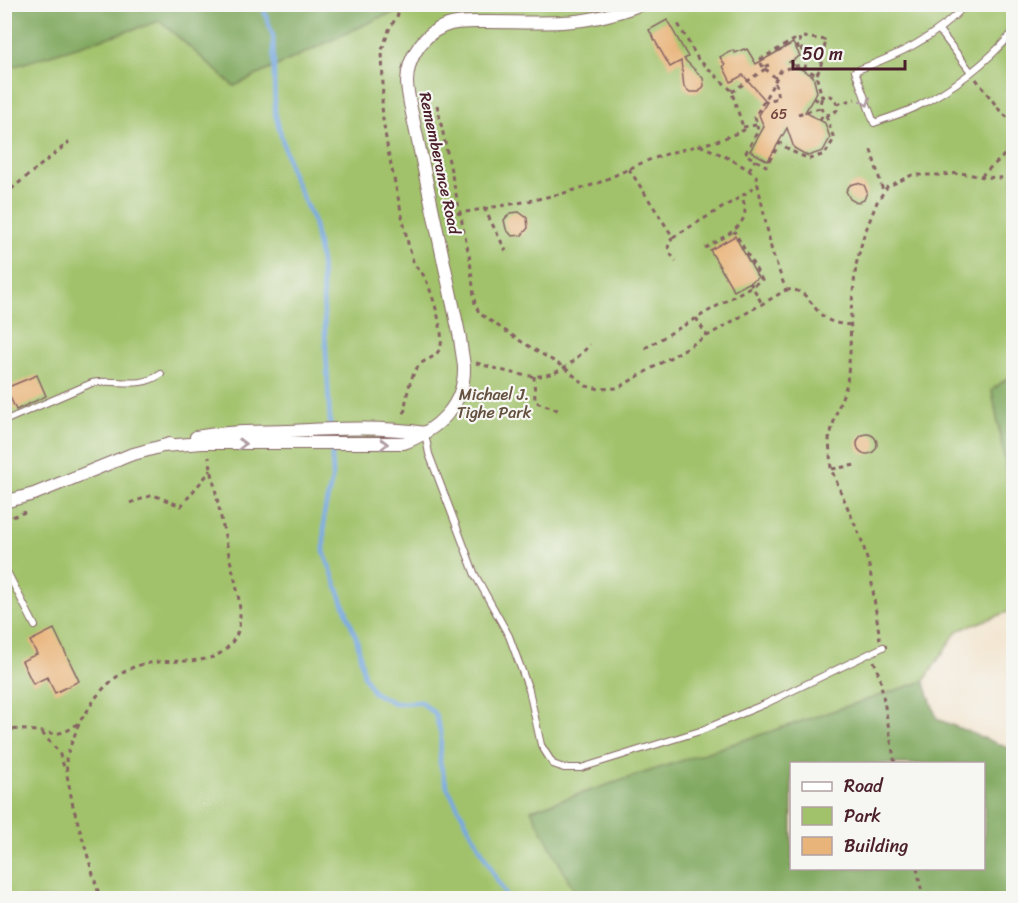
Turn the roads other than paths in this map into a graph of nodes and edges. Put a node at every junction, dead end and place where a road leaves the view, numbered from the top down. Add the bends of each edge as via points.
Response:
1 (642, 4) edge
2 (966, 4) edge
3 (939, 30) junction
4 (1014, 31) edge
5 (971, 72) junction
6 (161, 374) dead end
7 (4, 421) edge
8 (425, 433) junction
9 (163, 446) junction
10 (4, 502) edge
11 (4, 566) edge
12 (35, 626) dead end
13 (883, 647) road end

1 - 8 street, Rememberance Road via 576,21 450,24 426,38 412,58 407,82 410,104 463,359 463,380 456,403 450,413
2 - 3 lane
3 - 5 lane
3 -> 5 lane via 906,50 855,71 874,123 913,108
4 - 5 lane
6 - 7 lane via 137,384 92,383
8 - 9 street, Rememberance Road via 342,429 230,433
9 -> 8 street, Rememberance Road via 404,443
8 - 13 lane via 429,454 475,575 509,636 529,690 541,745 553,764 581,768 700,731
9 - 10 street, Rememberance Road
11 - 12 lane

